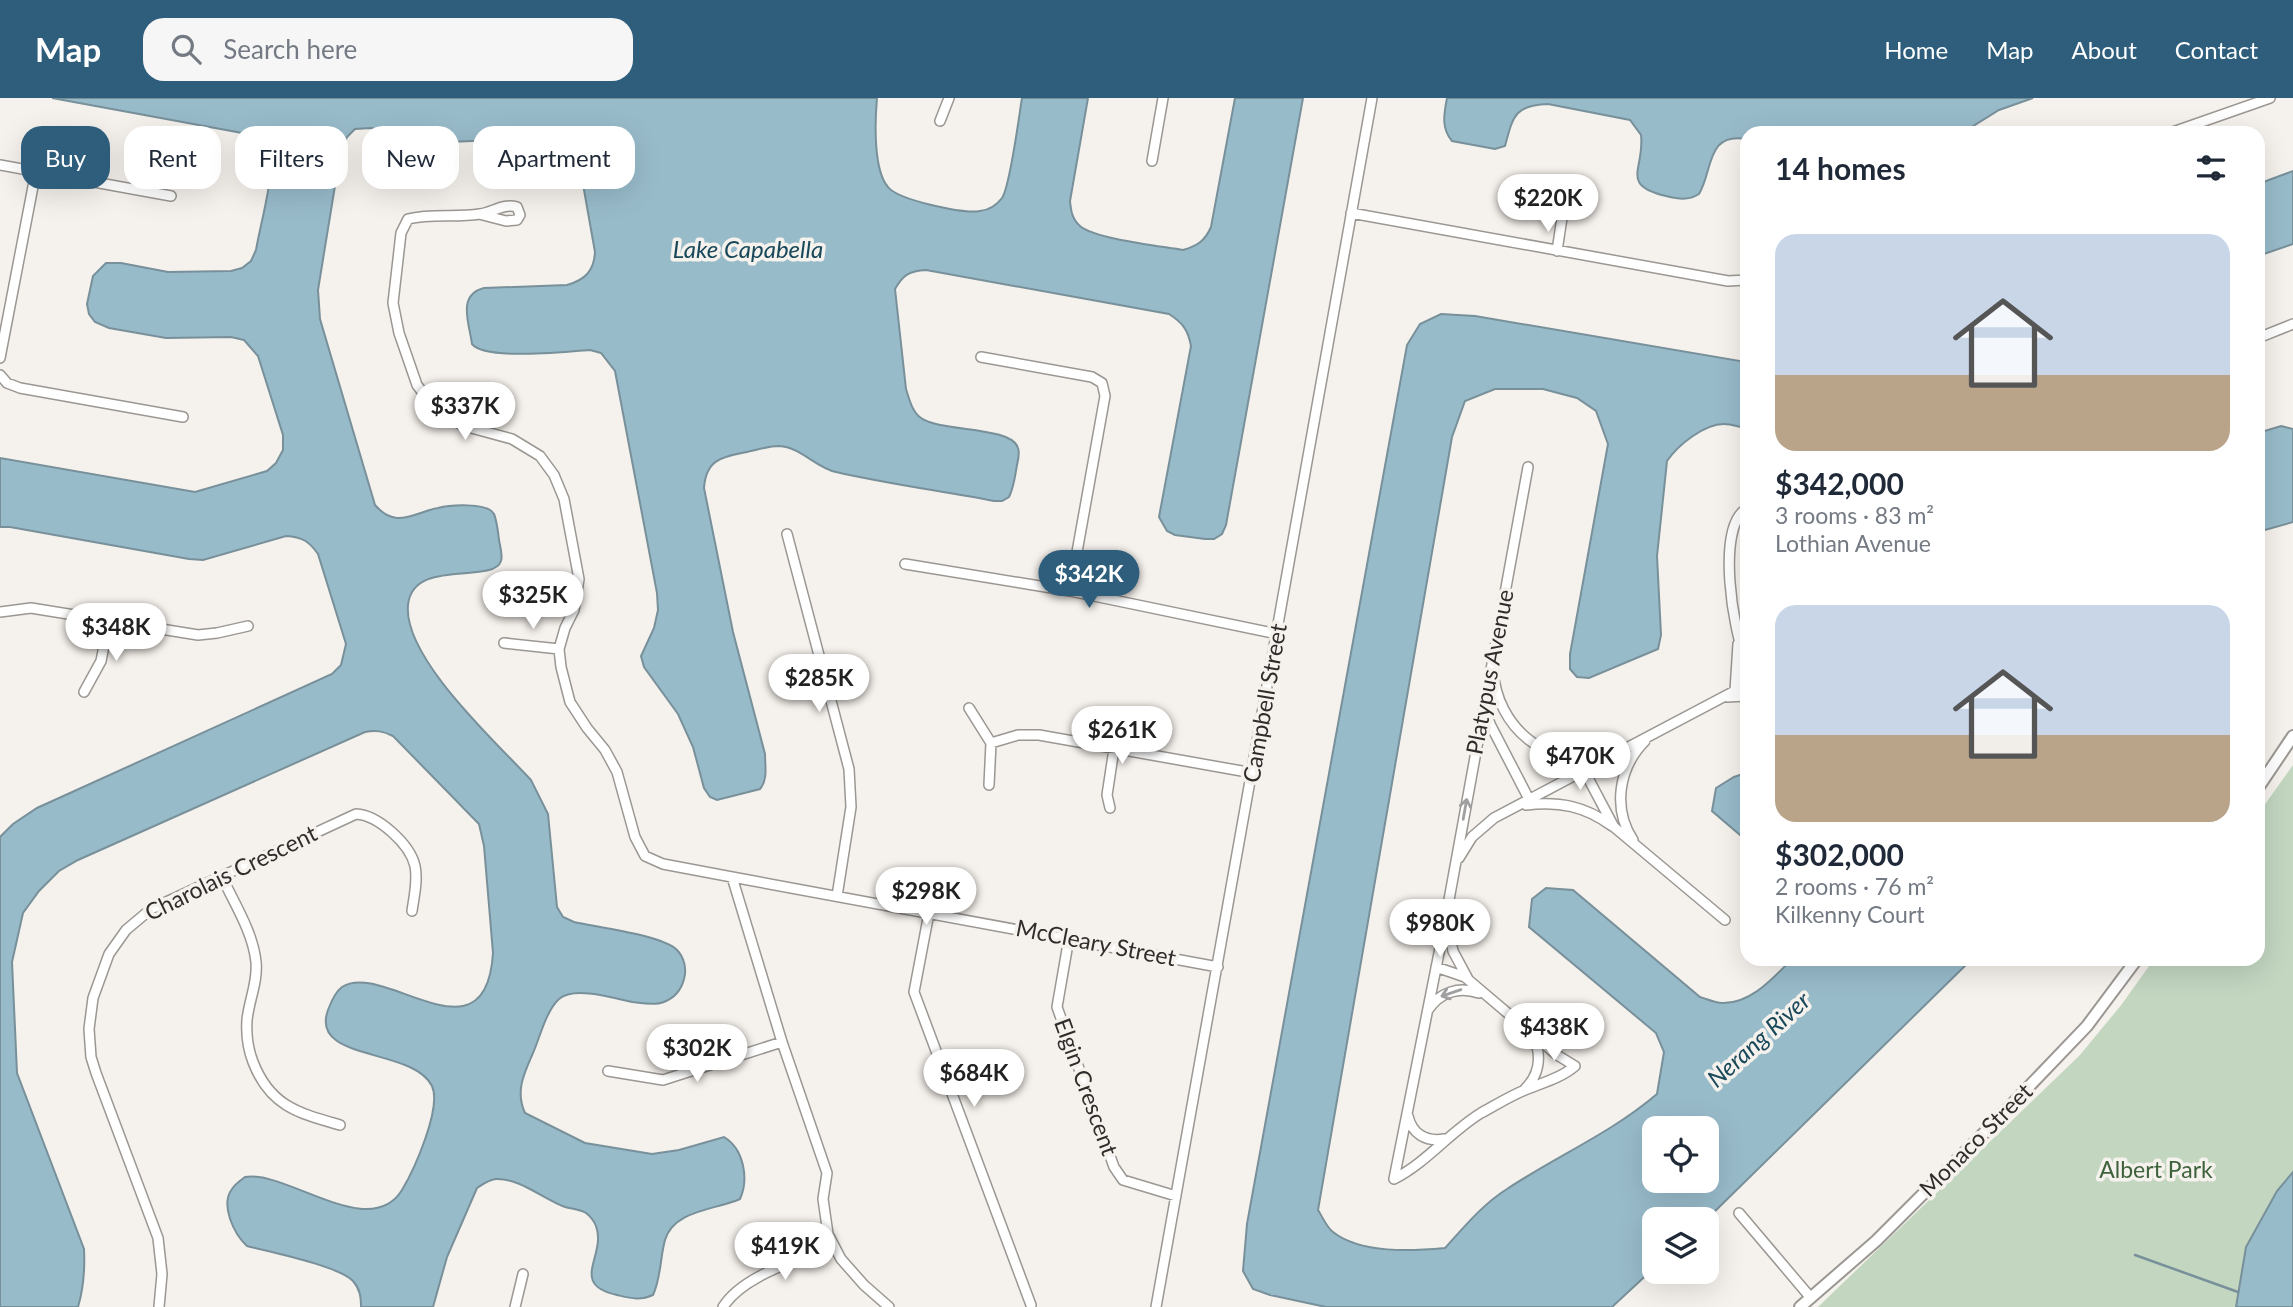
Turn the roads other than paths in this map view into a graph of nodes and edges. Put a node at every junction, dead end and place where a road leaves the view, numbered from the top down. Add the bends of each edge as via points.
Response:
1 (949, 98) edge
2 (1163, 98) edge
3 (1372, 98) edge
4 (2270, 98) edge
5 (940, 121) dead end
6 (2190, 126) edge
7 (1152, 161) dead end
8 (0, 164) edge
9 (21, 168) edge
10 (110, 185) edge
11 (33, 189) edge
12 (1566, 191) dead end
13 (171, 196) dead end
14 (1351, 213) junction
15 (479, 214) dead end
16 (1557, 251) junction
17 (1740, 280) edge
18 (2293, 324) edge
19 (2265, 335) edge
20 (981, 357) dead end
21 (0, 358) edge
22 (0, 375) edge
23 (183, 417) dead end
24 (1528, 467) dead end
25 (1740, 515) edge
26 (787, 534) dead end
27 (905, 564) dead end
28 (1070, 591) junction
29 (0, 612) edge
30 (109, 621) junction
31 (248, 626) dead end
32 (1277, 634) junction
33 (1738, 638) junction
34 (504, 643) dead end
35 (1740, 644) edge
36 (559, 649) junction
37 (1493, 658) junction
38 (1740, 688) edge
39 (1735, 691) junction
40 (84, 692) dead end
41 (1740, 696) edge
42 (1724, 697) junction
43 (1485, 698) junction
44 (969, 708) dead end
45 (1652, 735) junction
46 (2293, 736) edge
47 (991, 743) junction
48 (1114, 749) junction
49 (1621, 752) junction
50 (1578, 759) junction
51 (1584, 771) junction
52 (1253, 773) junction
53 (2265, 778) edge
54 (989, 785) dead end
55 (1531, 802) junction
56 (1110, 808) dead end
57 (1616, 829) junction
58 (1639, 848) junction
59 (1453, 876) junction
60 (222, 877) junction
61 (732, 877) junction
62 (837, 896) junction
63 (412, 911) dead end
64 (929, 912) junction
65 (1446, 915) junction
66 (1725, 920) dead end
67 (1069, 938) junction
68 (2132, 966) edge
69 (1218, 967) junction
70 (1436, 967) junction
71 (1473, 985) junction
72 (1487, 997) junction
73 (1424, 1018) junction
74 (1530, 1032) junction
75 (782, 1042) junction
76 (608, 1071) dead end
77 (1524, 1091) junction
78 (1408, 1111) junction
79 (340, 1125) dead end
80 (1445, 1139) junction
81 (1176, 1196) junction
82 (1739, 1213) dead end
83 (833, 1245) junction
84 (523, 1274) dead end
85 (1811, 1298) junction
86 (1031, 1305) dead end
87 (159, 1307) edge
88 (515, 1307) edge
89 (723, 1307) edge
90 (889, 1307) edge
91 (1156, 1307) edge
92 (1800, 1307) edge

1 - 5 street
2 - 7 street
3 - 14 street, Campbell Street
4 - 6 street
8 - 9 street
10 - 13 street
11 - 21 street
12 - 16 street
14 - 16 street
14 - 32 street, Campbell Street
15 - 36 street via 408,219 401,233 393,303 416,385 436,410 464,426 512,439 540,456 554,475 565,499 579,579 574,610
16 - 17 street
18 - 19 street
20 - 28 street via 1092,377 1102,383 1105,396
22 - 23 street via 20,388
24 - 37 street, Platypus Avenue
25 - 33 street via 1728,561
26 - 62 street via 849,769 851,807
27 - 28 street
28 - 32 street
29 - 30 street via 31,608
30 - 31 street via 198,635
30 - 40 street via 101,661
32 - 52 street, Campbell Street
33 - 35 street
33 - 39 street
34 - 36 street
36 - 61 street, McCleary Street via 570,702 617,772 645,856 663,864
37 - 43 street, Platypus Avenue
37 - 50 street via 1497,693 1515,728 1543,750
38 - 39 street
39 - 42 street
41 - 42 street
42 - 45 street
43 - 55 street via 1490,724
59 -> 43 street, Platypus Avenue
44 - 47 street
45 - 49 street
45 - 58 street via 1634,755 1621,788 1623,821
46 - 53 street
47 - 48 street via 1039,735
47 - 54 street
48 - 52 street
48 - 56 street via 1107,795
49 - 50 street
49 - 51 street
50 - 51 street
51 - 55 street
51 - 57 street
52 - 69 street, Campbell Street
55 - 57 street via 1577,807
55 - 59 street, Platypus Avenue via 1487,823 1472,837
57 - 58 street
58 - 66 street
59 - 65 street, Platypus Avenue
60 - 63 street, Charolais Crescent via 344,818 363,814 378,820 410,852 416,875
60 - 79 street via 254,950 255,986 246,1030 262,1082 289,1108
60 - 87 street, Charolais Crescent via 151,909 126,930 102,968 90,1014 89,1043 96,1073 158,1238
61 - 62 street, McCleary Street
61 - 75 street
62 - 64 street, McCleary Street
64 - 67 street, McCleary Street
64 - 86 street via 914,992
65 - 70 street, Platypus Avenue
65 - 71 street via 1453,951
67 - 69 street, McCleary Street
67 - 81 street, Elgin Crescent via 1057,1007 1114,1167 1124,1180
68 - 85 street, Monaco Street via 2087,1026 1994,1124
69 - 81 street, Campbell Street
70 - 71 street via 1461,975
70 - 73 street, Platypus Avenue
71 - 72 street
72 -> 73 street via 1466,989 1450,992 1434,1002
72 - 74 street
73 - 78 street, Platypus Avenue
74 - 77 street via 1538,1046 1539,1064
74 - 77 street via 1575,1066
75 - 76 street via 663,1080
75 - 83 street via 827,1174 823,1199
77 - 80 street
78 - 80 street via 1417,1133
78 - 80 street, Platypus Avenue via 1394,1179
81 - 91 street, Campbell Street
82 - 85 street
83 - 89 street via 747,1283
83 - 90 street via 864,1285
84 - 88 street
85 - 92 street, Monaco Street

